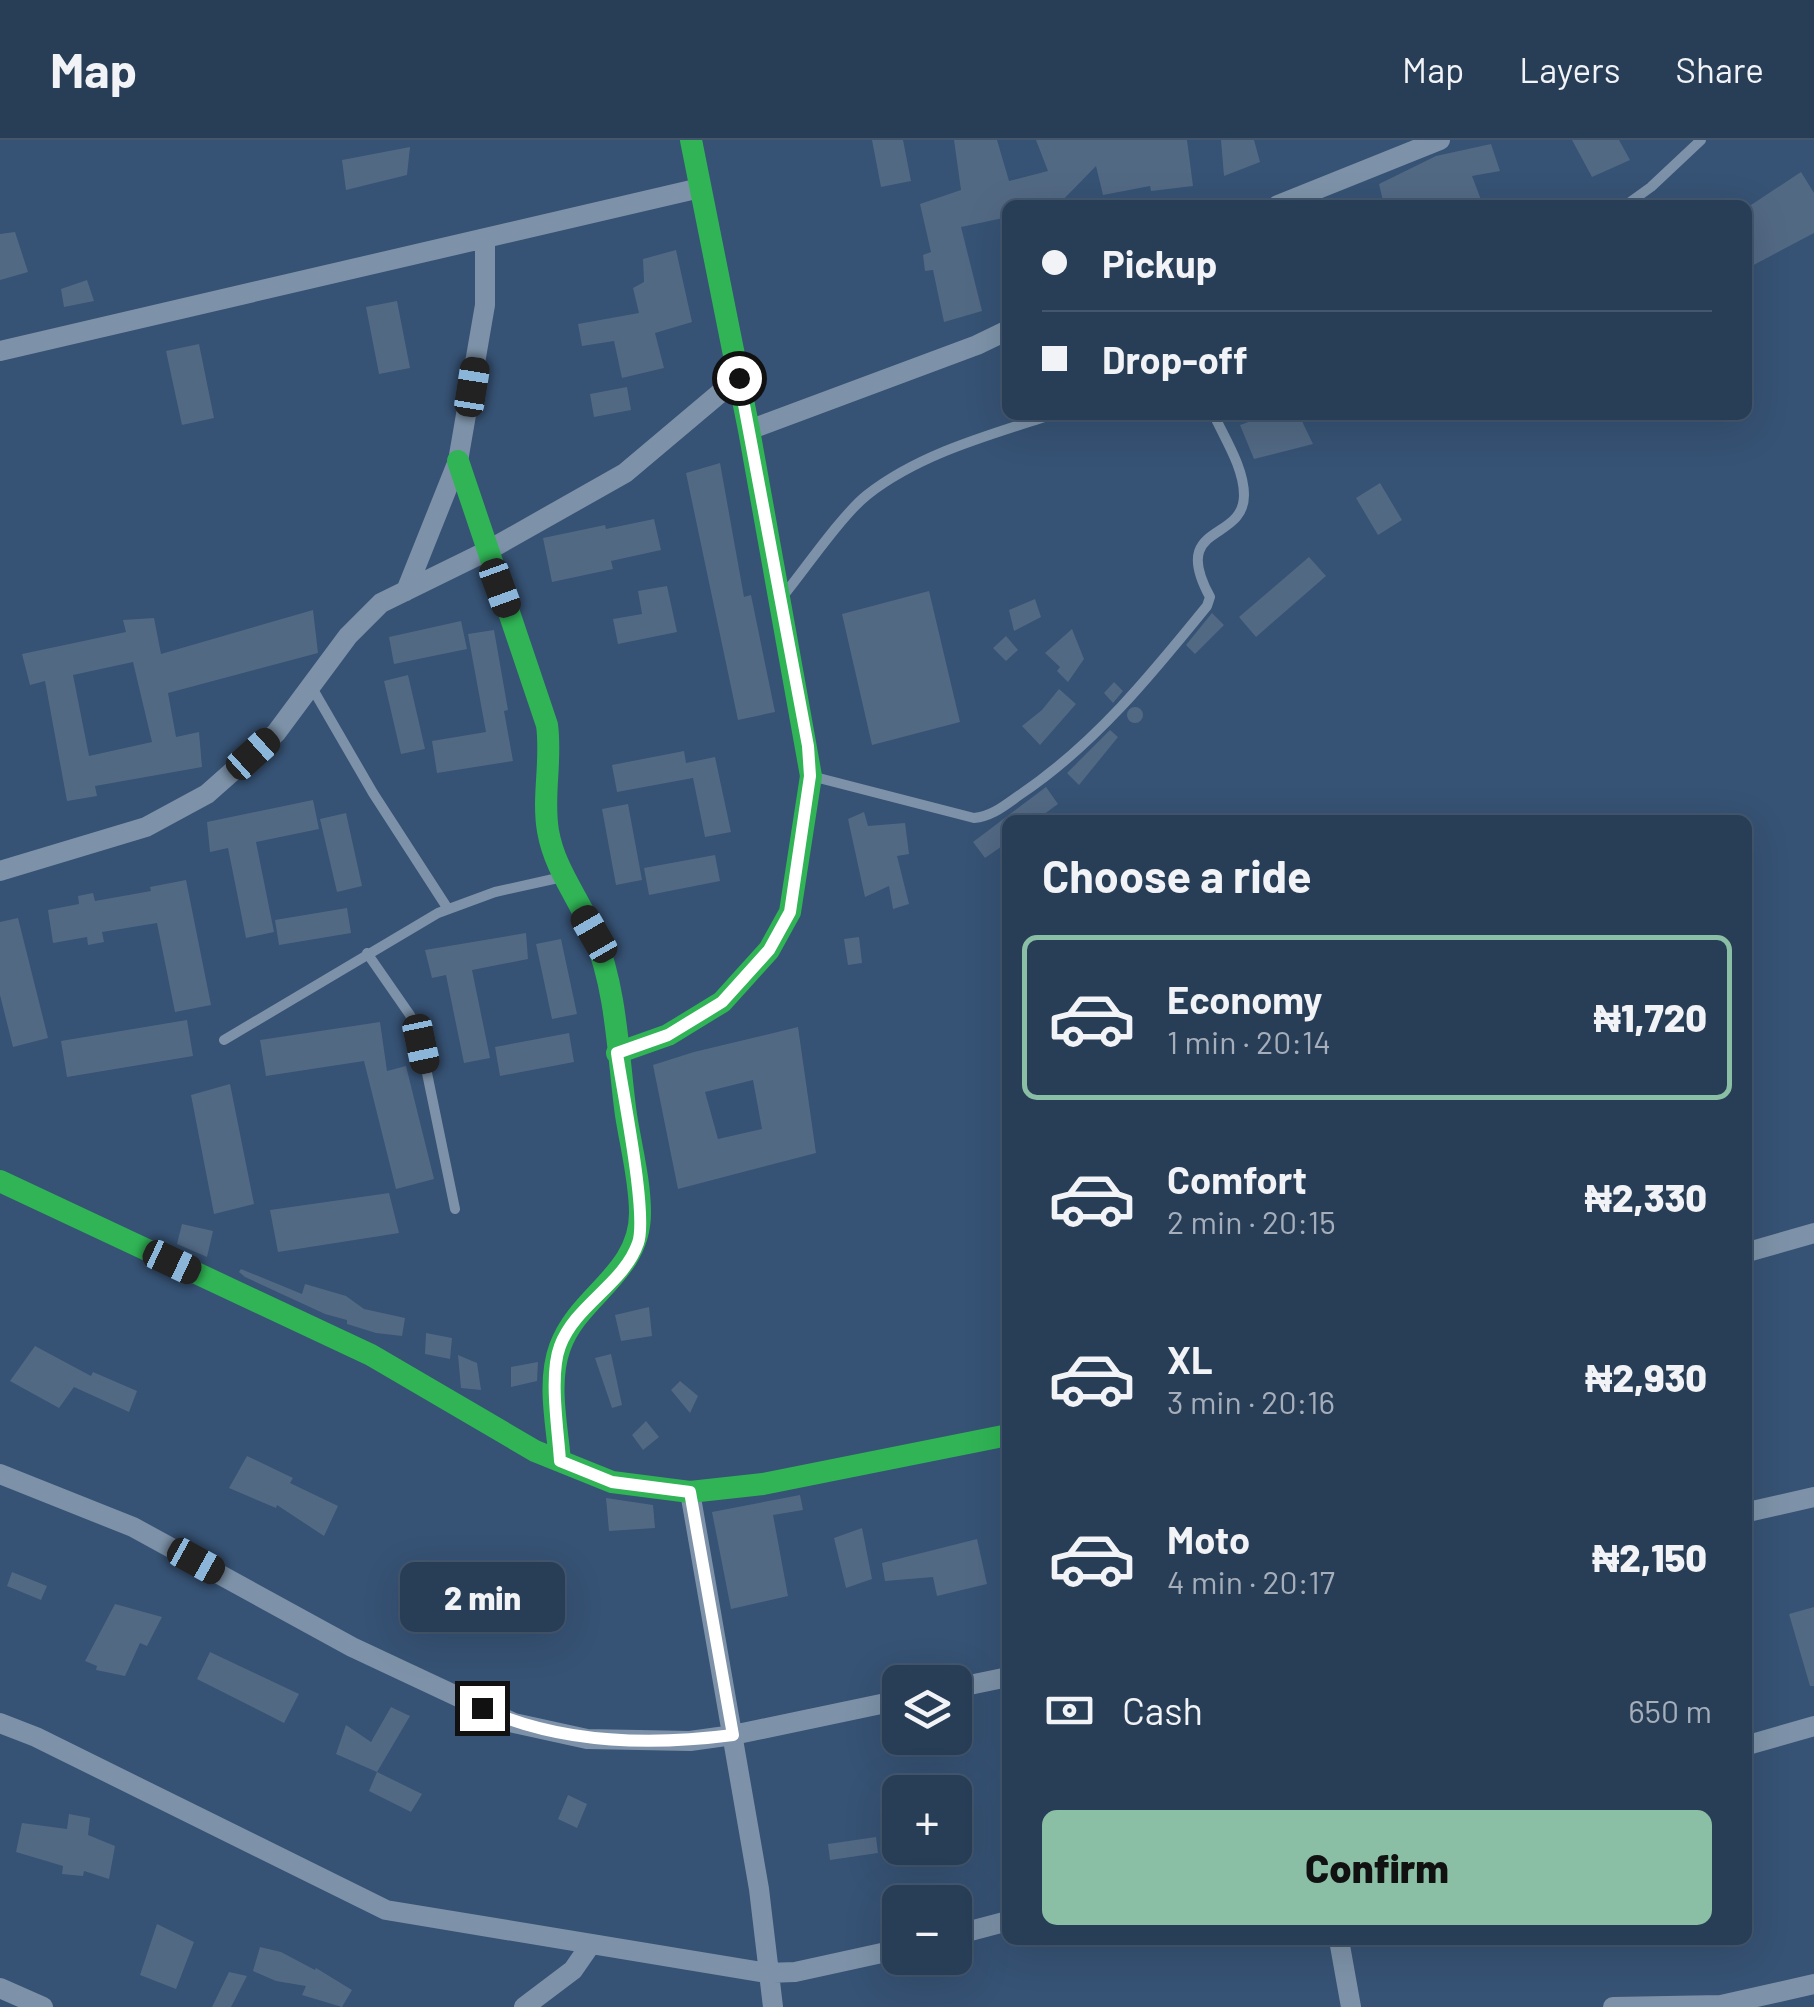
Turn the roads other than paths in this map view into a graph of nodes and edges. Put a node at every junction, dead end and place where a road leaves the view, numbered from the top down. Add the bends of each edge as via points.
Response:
1 (1440, 140) edge
2 (1701, 140) edge
3 (696, 141) edge
4 (700, 188) junction
5 (1290, 200) edge
6 (1633, 200) edge
7 (485, 238) junction
8 (1002, 333) edge
9 (0, 350) edge
10 (739, 378) junction
11 (1035, 420) edge
12 (1216, 420) edge
13 (749, 430) junction
14 (458, 462) junction
15 (488, 552) junction
16 (406, 591) junction
17 (780, 601) junction
18 (311, 686) junction
19 (810, 776) junction
20 (0, 871) edge
21 (562, 877) junction
22 (448, 909) junction
23 (367, 953) junction
24 (224, 1040) dead end
25 (617, 1053) junction
26 (0, 1181) edge
27 (456, 1209) dead end
28 (1814, 1233) edge
29 (1752, 1251) edge
30 (1002, 1435) edge
31 (560, 1461) junction
32 (0, 1474) edge
33 (690, 1492) junction
34 (1814, 1497) edge
35 (1752, 1511) edge
36 (1002, 1678) edge
37 (972, 1684) edge
38 (882, 1704) edge
39 (0, 1723) edge
40 (1814, 1726) edge
41 (733, 1735) junction
42 (1752, 1744) edge
43 (1002, 1923) edge
44 (972, 1931) edge
45 (590, 1944) junction
46 (1340, 1945) edge
47 (882, 1953) edge
48 (767, 1973) junction
49 (1814, 1984) edge
50 (0, 1988) edge
51 (43, 2007) edge
52 (524, 2007) edge
53 (773, 2007) edge
54 (1351, 2007) edge
55 (1612, 2007) edge

1 - 5 street
2 - 6 lane
3 - 4 street
4 - 7 street
4 - 10 street
7 - 9 street
7 - 14 street via 485,305
8 - 13 street
10 - 13 street
10 - 15 street via 626,473
11 - 17 lane via 901,472 864,497
12 - 19 lane via 1244,498 1239,513 1202,545 1196,560 1210,597 1207,606 1141,687 1064,762 990,816 974,818
13 - 17 street
14 - 15 street
14 - 16 street
15 - 16 street
15 - 21 street via 547,725 548,832
16 - 18 street via 381,604 348,636
17 - 19 street
18 - 20 street via 276,733 207,794 146,827
18 - 22 lane
19 - 25 street via 790,912 769,950 722,1002 668,1035
21 - 22 lane
21 - 25 street via 594,934
22 - 23 lane
23 - 24 lane
23 - 27 lane via 410,1015 421,1044
25 - 31 street via 640,1240 559,1347
26 - 31 street via 370,1355
28 - 29 street
30 - 33 street via 763,1484
31 - 33 street via 612,1482
32 - 41 street via 133,1527 352,1647 514,1723 587,1739
33 - 41 street
34 - 35 street
36 - 37 street
38 - 41 street
39 - 45 street via 386,1910
40 - 42 street
41 - 48 street
43 - 44 street
45 - 48 street
45 - 52 street via 573,1970
46 - 54 street
47 - 48 street
48 - 53 street
49 - 55 street via 1720,2004
50 - 51 street

